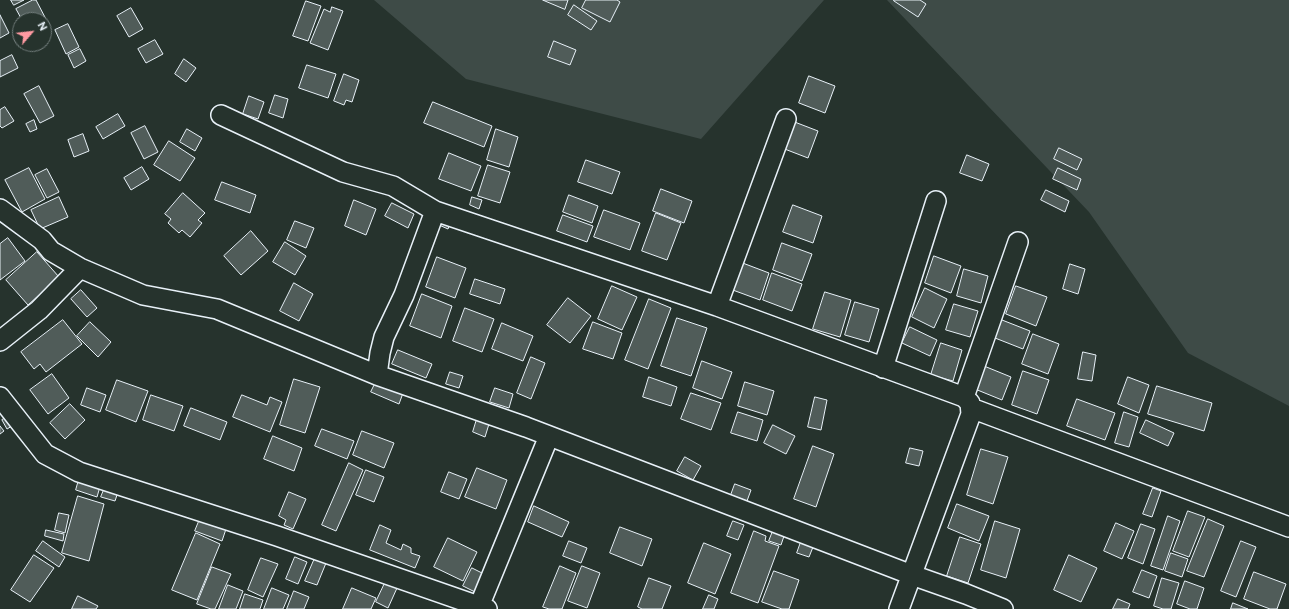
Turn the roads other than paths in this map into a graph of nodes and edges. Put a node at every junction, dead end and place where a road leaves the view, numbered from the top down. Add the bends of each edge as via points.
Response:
1 (222, 115) dead end
2 (786, 119) dead end
3 (936, 201) dead end
4 (0, 209) edge
5 (435, 211) junction
6 (1018, 242) dead end
7 (80, 268) junction
8 (717, 306) junction
9 (0, 341) edge
10 (883, 368) junction
11 (376, 376) junction
12 (0, 397) edge
13 (967, 403) junction
14 (549, 436) junction
15 (1289, 528) edge
16 (912, 575) junction
17 (481, 608) edge
18 (900, 609) edge
19 (1003, 609) edge

1 - 5 street via 343,172 393,186
2 - 8 street
3 - 10 street
4 - 7 street via 42,240 51,251
5 - 8 street
5 - 11 street via 404,295 384,337
6 - 13 street
7 - 9 street via 39,310
7 - 11 street via 143,295 217,309
8 - 10 street
10 - 13 street
11 - 14 street
12 - 17 street via 45,454 79,472 277,536
13 - 15 street
13 - 16 street via 972,414
14 - 16 street
14 - 17 street
16 - 18 street
16 - 19 street

